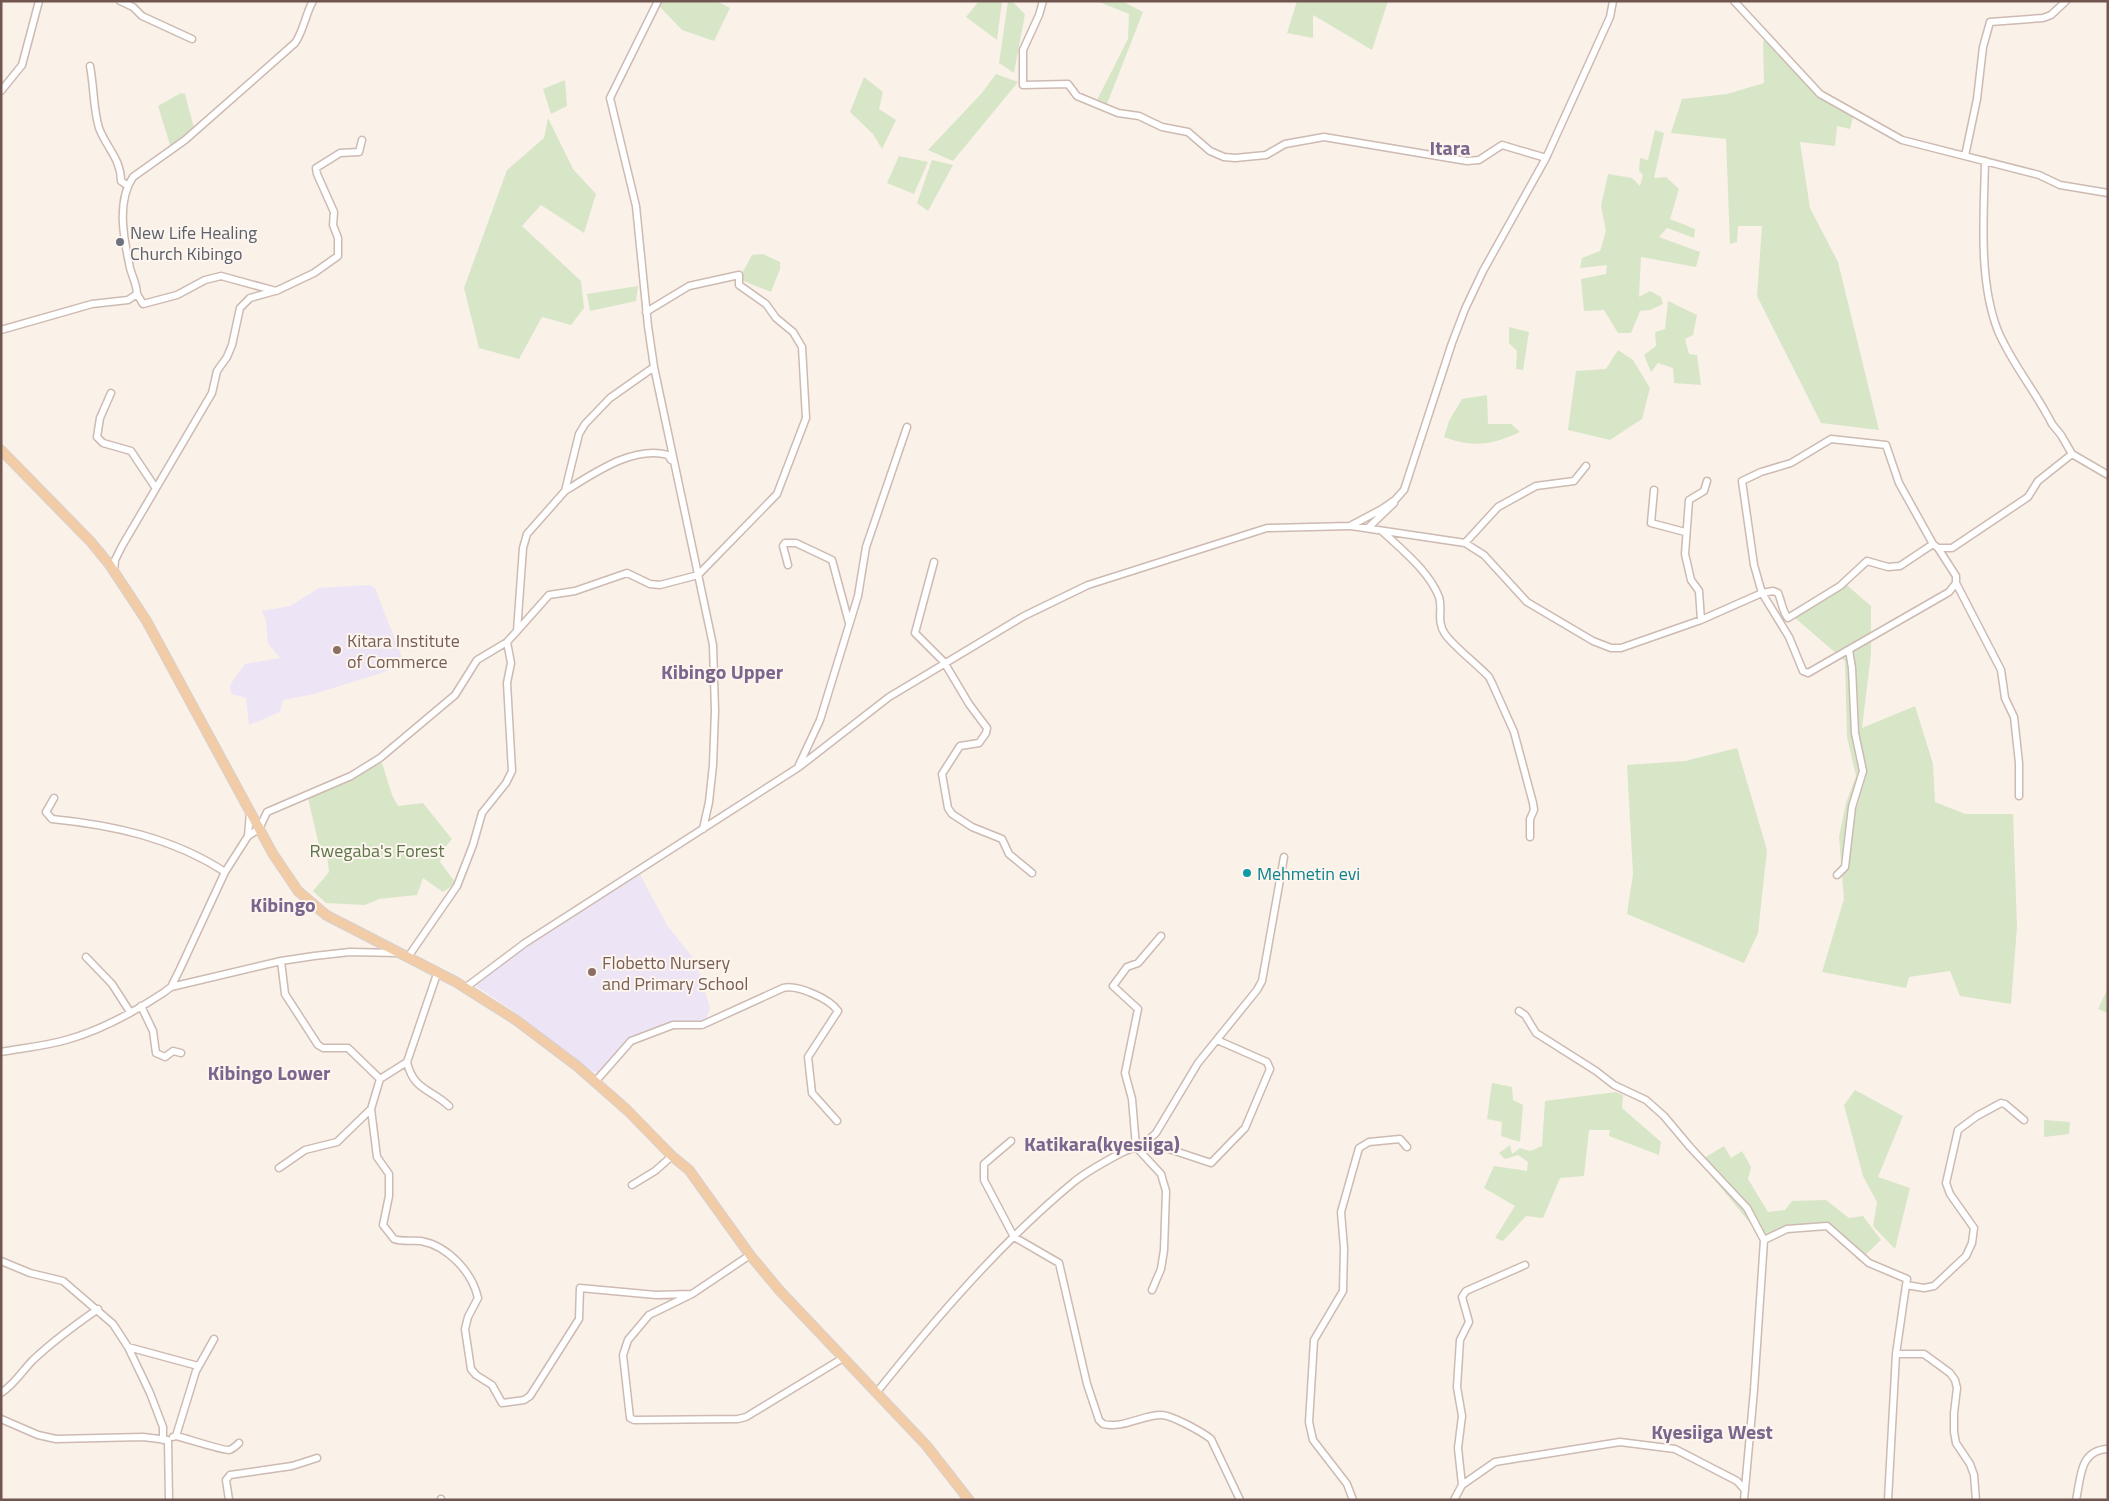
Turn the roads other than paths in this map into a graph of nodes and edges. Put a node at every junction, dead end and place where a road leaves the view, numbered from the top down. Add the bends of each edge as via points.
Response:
1 (39, 1) edge
2 (120, 1) edge
3 (313, 1) edge
4 (658, 1) edge
5 (1042, 1) edge
6 (1613, 1) edge
7 (1734, 1) edge
8 (2066, 1) edge
9 (192, 39) dead end
10 (90, 66) dead end
11 (1, 91) edge
12 (362, 140) dead end
13 (1965, 156) junction
14 (1546, 158) junction
15 (1985, 161) junction
16 (128, 186) junction
17 (2108, 193) edge
18 (276, 290) junction
19 (137, 294) junction
20 (128, 300) junction
21 (143, 304) junction
22 (646, 312) junction
23 (1, 330) edge
24 (654, 367) junction
25 (111, 393) dead end
26 (907, 427) dead end
27 (1, 450) edge
28 (2072, 454) junction
29 (673, 463) junction
30 (1586, 466) dead end
31 (2108, 475) edge
32 (1706, 481) dead end
33 (155, 487) junction
34 (1654, 490) dead end
35 (565, 491) junction
36 (1395, 500) junction
37 (1350, 526) junction
38 (1368, 528) junction
39 (1381, 530) junction
40 (1686, 532) junction
41 (1465, 543) junction
42 (1936, 546) junction
43 (934, 562) dead end
44 (788, 565) dead end
45 (114, 573) junction
46 (698, 575) junction
47 (1956, 583) junction
48 (1762, 593) junction
49 (1701, 620) junction
50 (850, 624) junction
51 (518, 631) junction
52 (507, 642) junction
53 (1849, 650) junction
54 (944, 662) junction
55 (799, 767) junction
56 (2019, 796) dead end
57 (54, 798) dead end
58 (250, 810) junction
59 (259, 829) junction
60 (703, 829) junction
61 (248, 836) junction
62 (1530, 837) dead end
63 (1284, 857) dead end
64 (226, 872) junction
65 (1032, 873) dead end
66 (1837, 875) dead end
67 (1162, 936) dead end
68 (404, 955) junction
69 (86, 957) dead end
70 (281, 961) junction
71 (437, 974) junction
72 (171, 987) junction
73 (465, 988) junction
74 (141, 1006) junction
75 (1519, 1011) dead end
76 (130, 1012) junction
77 (1216, 1040) junction
78 (1, 1052) edge
79 (181, 1053) dead end
80 (407, 1062) junction
81 (380, 1079) junction
82 (595, 1082) junction
83 (449, 1106) dead end
84 (371, 1109) junction
85 (2024, 1120) dead end
86 (837, 1121) dead end
87 (1011, 1141) dead end
88 (1148, 1142) junction
89 (1136, 1147) junction
90 (1406, 1147) dead end
91 (672, 1156) junction
92 (278, 1168) dead end
93 (632, 1185) dead end
94 (1014, 1237) junction
95 (1764, 1240) junction
96 (750, 1255) junction
97 (1, 1261) edge
98 (1525, 1265) dead end
99 (1906, 1285) junction
100 (1152, 1290) dead end
101 (692, 1294) junction
102 (98, 1309) junction
103 (214, 1339) dead end
104 (128, 1347) junction
105 (1896, 1354) junction
106 (842, 1358) junction
107 (198, 1366) junction
108 (1, 1392) edge
109 (877, 1392) junction
110 (1, 1419) edge
111 (176, 1436) junction
112 (165, 1440) junction
113 (239, 1443) dead end
114 (2108, 1449) edge
115 (317, 1458) dead end
116 (1462, 1484) junction
117 (1744, 1490) junction
118 (168, 1500) edge
119 (229, 1500) edge
120 (969, 1500) edge
121 (1240, 1500) edge
122 (1353, 1500) edge
123 (1454, 1500) edge
124 (1744, 1500) edge
125 (1888, 1500) edge
126 (1976, 1500) edge
127 (2076, 1500) edge

1 - 11 street via 22,65
2 - 9 street via 142,16
3 - 16 street via 295,43 185,140 133,178
4 - 22 street via 610,98 636,206
5 - 14 street via 1023,50 1023,85 1068,84 1077,96 1091,103 1162,127 1188,132 1219,155 1235,158 1262,156 1285,144 1324,137 1467,161 1479,160 1502,145
6 - 14 street via 1610,16
7 - 13 street via 1820,94 1902,140
8 - 13 street via 2051,16 2044,18 1990,22
10 - 16 street via 99,127 119,163 121,181
12 - 18 street via 359,152 340,153 316,168 334,212 338,256 314,273
13 - 15 street
14 - 36 street via 1465,309 1404,490
15 - 17 street via 2039,175 2060,185
15 - 28 street via 1983,245 1990,300 1998,330
16 - 19 street via 124,196 124,236
18 - 21 street via 221,276 204,280 177,295
18 - 33 street via 250,298 240,308 232,345 217,371 212,393
19 - 20 street
19 - 21 street
20 - 21 street
20 - 23 street via 92,304
22 - 24 street
22 - 46 street via 689,286 739,275 739,285 766,304 776,318 793,332 802,347 806,418 777,494
24 - 29 street
24 - 35 street via 610,398 585,424
25 - 33 street via 100,418 97,437 103,443 131,451
26 - 50 street via 863,556 858,596
27 - 45 main road via 91,542
28 - 31 street
28 - 42 street via 2038,481 2028,498 1952,548
29 - 35 street via 668,455 662,453 639,454
29 - 46 street
30 - 41 street via 1574,481 1536,486 1498,507
32 - 40 street via 1704,491 1689,500
33 - 45 street via 115,560
34 - 40 street via 1651,522
35 - 51 street via 531,528 525,540
36 - 37 street
36 - 38 street
37 - 38 street
37 - 54 street via 1267,528 1088,585 1024,616
38 - 39 street
39 - 41 street
39 - 62 street via 1418,566 1437,591 1444,634 1489,677 1509,718 1533,803
40 - 49 street via 1685,559 1691,580 1699,591
41 - 49 street via 1484,555 1528,602 1611,648 1631,646
42 - 47 street via 1956,576
42 - 48 street via 1900,566 1882,566 1867,561 1840,586 1788,618 1778,594 1773,591
42 - 48 street via 1899,483 1886,445 1831,438 1791,464 1742,480 1754,565
43 - 54 street via 914,633
44 - 50 street via 785,543 796,543 832,560
45 - 58 main road via 146,620
46 - 51 street via 660,585 627,573 575,591 557,593 545,598
46 - 60 street via 713,645 715,711 713,765
47 - 53 street via 1949,592
47 - 56 street via 2001,670 2005,698 2014,717
48 - 49 street
48 - 53 street via 1789,637 1805,673
50 - 55 street via 820,720
51 - 52 street
52 - 59 street via 477,660 455,695 380,758 351,776 274,808 264,816
52 - 68 street via 511,659 507,683 512,770 506,783 482,813 457,886
53 - 66 street via 1855,733 1863,771 1852,806 1845,867
54 - 55 street via 889,697
54 - 65 street via 987,728 979,743 960,746 944,770 942,777 948,808 972,827 1002,839 1010,854
55 - 60 street
57 - 64 street via 46,812 52,819 111,827 162,841
58 - 59 main road
58 - 61 street
59 - 61 street
59 - 68 main road via 285,874 311,904
60 - 73 street via 525,943
61 - 64 street
63 - 77 street via 1262,981
64 - 72 street
67 - 89 street via 1138,963 1127,967 1113,983 1138,1009 1125,1073 1132,1099
68 - 70 street via 350,952
68 - 71 main road
69 - 76 street via 112,984
70 - 72 street
70 - 81 street via 285,994 318,1045 348,1048
71 - 73 main road
71 - 80 street
72 - 74 street
73 - 82 main road via 516,1020
74 - 76 street
74 - 79 street via 153,1031 156,1054 165,1057 173,1051
75 - 95 street via 1536,1033 1614,1085 1646,1100 1664,1116 1747,1208
76 - 78 street via 68,1040
77 - 88 street
77 - 88 street via 1269,1065 1245,1128 1211,1162
80 - 81 street
80 - 83 street via 417,1083
81 - 84 street
82 - 86 street via 631,1041 673,1025 702,1025 794,986 832,1004 838,1011 808,1057 812,1093
82 - 91 main road
84 - 92 street via 337,1142 305,1150
84 - 101 street via 377,1157 389,1174 384,1228 398,1240 431,1245 464,1268 478,1298 465,1329 471,1369 494,1386 503,1404 530,1396 579,1319 580,1288 656,1296
85 - 99 street via 2001,1103 1959,1128 1946,1183 1974,1228 1972,1244 1966,1256 1938,1284 1924,1288
87 - 94 street via 984,1164 983,1170 984,1180
88 - 89 street
89 - 94 street via 1076,1180
89 - 100 street via 1161,1174 1166,1191 1164,1250 1161,1269
90 - 122 street via 1400,1139 1369,1142 1359,1148 1341,1212 1343,1290 1314,1340 1310,1432 1312,1440 1347,1484
91 - 93 street
91 - 96 main road via 689,1170
94 - 109 street via 922,1336
94 - 121 street via 1059,1263 1087,1384 1103,1424 1114,1425 1162,1415 1205,1434 1211,1439
95 - 99 street via 1786,1229 1827,1226 1869,1263 1907,1279
95 - 117 street
96 - 101 street
96 - 106 main road
97 - 102 street via 30,1273 63,1281
98 - 116 street via 1466,1291 1462,1297 1469,1322 1460,1340 1457,1387 1462,1416 1458,1448
99 - 105 street
101 - 106 street via 645,1318 625,1345 627,1405 632,1419 746,1417
102 - 104 street
102 - 108 street via 40,1353 10,1387
103 - 107 street
104 - 107 street
104 - 112 street via 158,1415
105 - 125 street
105 - 126 street via 1924,1354 1955,1380 1954,1432 1956,1443 1974,1475
106 - 109 main road
107 - 111 street
109 - 120 main road via 926,1445
110 - 112 street via 56,1439 143,1436
111 - 112 street
111 - 113 street via 226,1450
112 - 118 street
114 - 127 street via 2094,1452 2085,1460
115 - 119 street via 292,1466 230,1475 226,1480
116 - 117 street via 1500,1461 1626,1442 1675,1449 1737,1481
116 - 123 street
117 - 124 street

